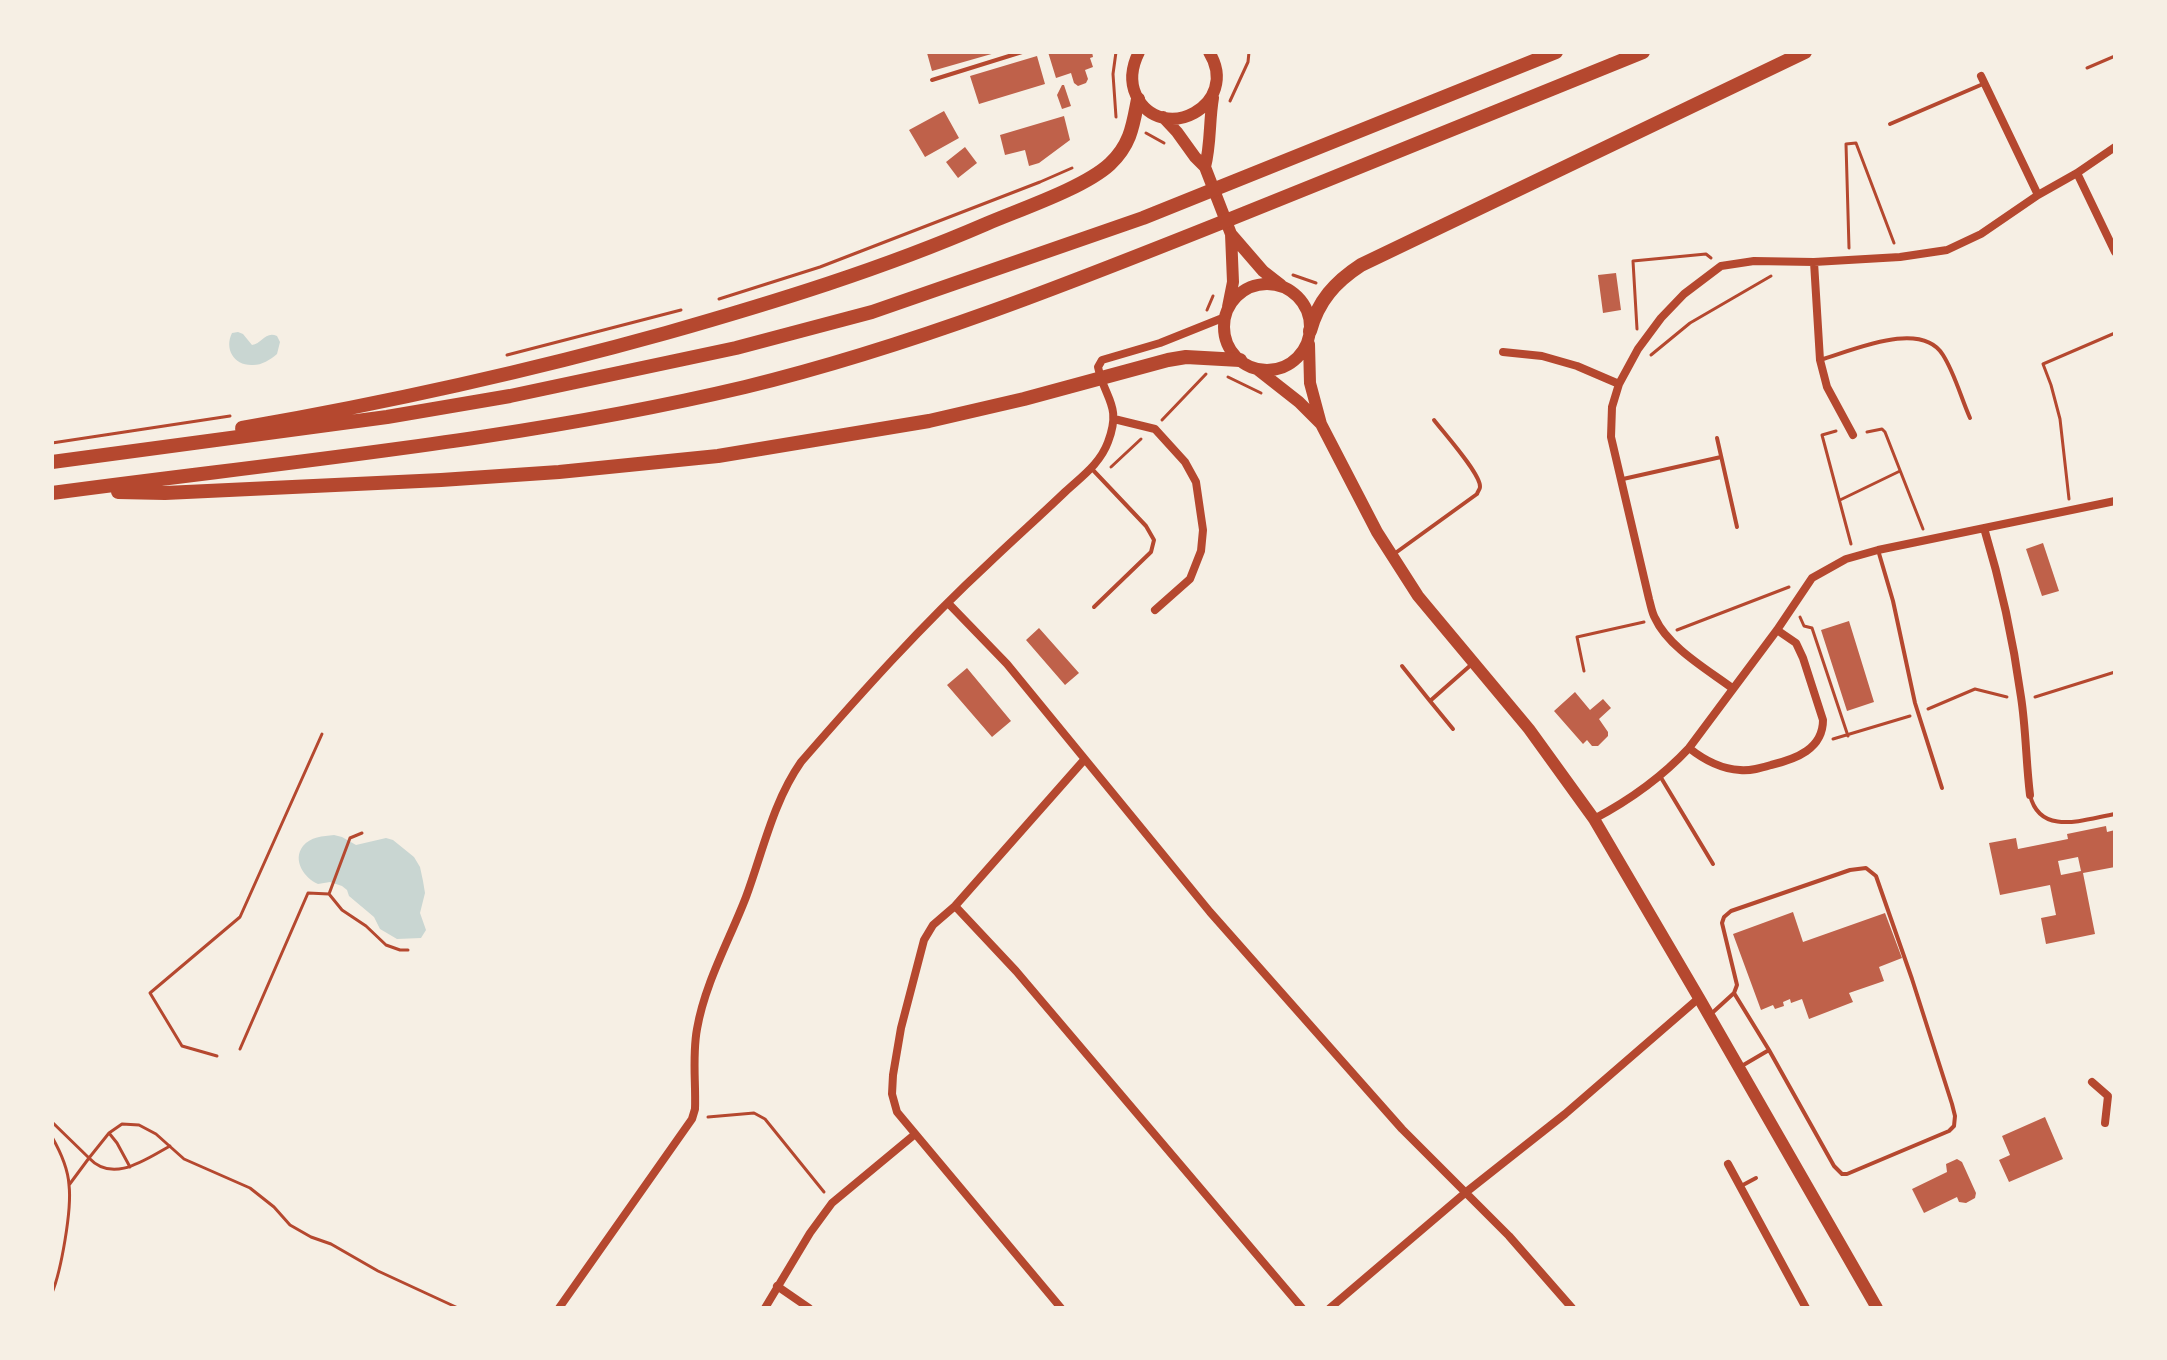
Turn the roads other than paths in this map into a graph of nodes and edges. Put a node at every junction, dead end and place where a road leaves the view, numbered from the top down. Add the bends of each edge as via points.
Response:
1 (1022, 52) edge
2 (1136, 52) edge
3 (1209, 52) edge
4 (1556, 52) edge
5 (1643, 52) edge
6 (1805, 52) edge
7 (932, 80) dead end
8 (1982, 80) joint
9 (1215, 91) junction
10 (1138, 99) junction
11 (1163, 117) junction
12 (1890, 124) dead end
13 (2115, 147) edge
14 (1206, 170) junction
15 (2077, 173) junction
16 (2038, 195) junction
17 (1231, 234) junction
18 (2115, 252) edge
19 (1814, 262) junction
20 (1287, 289) junction
21 (1226, 314) junction
22 (1310, 334) junction
23 (1503, 352) dead end
24 (1240, 360) junction
25 (1820, 360) junction
26 (1257, 369) junction
27 (1100, 377) junction
28 (1619, 384) junction
29 (1970, 418) dead end
30 (1114, 419) junction
31 (1434, 420) dead end
32 (1321, 424) junction
33 (1851, 432) road end
34 (1717, 438) dead end
35 (1721, 457) junction
36 (52, 462) edge
37 (1091, 468) junction
38 (1620, 479) junction
39 (59, 492) edge
40 (2115, 501) edge
41 (1737, 527) dead end
42 (1984, 528) junction
43 (1878, 550) junction
44 (1392, 555) junction
45 (948, 603) junction
46 (1094, 607) dead end
47 (1155, 610) dead end
48 (1777, 630) junction
49 (1474, 663) junction
50 (1402, 666) dead end
51 (1732, 688) junction
52 (1430, 701) junction
53 (1453, 729) dead end
54 (1689, 748) junction
55 (1084, 760) junction
56 (1660, 776) junction
57 (1942, 788) dead end
58 (2030, 795) joint
59 (2115, 814) edge
60 (1594, 819) junction
61 (1713, 864) dead end
62 (955, 906) junction
63 (1734, 993) junction
64 (1699, 998) junction
65 (1709, 1015) junction
66 (1769, 1050) junction
67 (1739, 1067) junction
68 (2092, 1082) dead end
69 (2111, 1094) edge
70 (2105, 1123) dead end
71 (914, 1135) junction
72 (1728, 1164) dead end
73 (1756, 1178) dead end
74 (1741, 1186) junction
75 (1465, 1193) junction
76 (777, 1286) junction
77 (559, 1308) edge
78 (765, 1308) edge
79 (809, 1308) edge
80 (1061, 1308) edge
81 (1302, 1308) edge
82 (1330, 1308) edge
83 (1572, 1308) edge
84 (1806, 1308) edge
85 (1877, 1308) edge

1 - 7 lane
2 - 10 main road via 1132,82
3 - 9 main road via 1217,69
4 - 36 highway via 1143,218 872,312 736,348 510,396
5 - 39 highway via 1038,296 838,361 638,410 520,431
6 - 22 highway via 1361,265 1327,294
8 - 12 lane
8 - 16 street
9 - 11 main road via 1192,115
9 - 14 main road
10 - 11 main road
10 - 36 highway via 1123,150 1108,166 945,242 851,277 579,357 423,394
11 - 14 main road
13 - 15 street
14 - 17 main road
15 - 16 street
15 - 18 street
16 - 19 street via 1947,250
17 - 20 main road
17 - 21 main road via 1233,282
19 - 25 street
19 - 28 street via 1721,266 1661,318
20 - 21 main road via 1254,286 1235,299
20 - 22 main road via 1305,307
21 - 24 main road via 1226,339
21 - 27 street via 1160,343 1102,360
22 - 26 main road via 1294,361 1273,370
22 - 32 main road via 1310,383
23 - 28 street via 1542,356
24 - 26 main road
24 - 27 highway via 1186,357
25 - 29 lane via 1890,339 1932,342
25 - 33 street via 1827,387
26 - 32 main road
27 - 30 street
27 - 39 highway via 929,421 718,456 441,480 165,493
28 - 38 street via 1611,437
30 - 37 street via 1101,458
30 - 47 street via 1155,429 1196,482 1201,551 1190,579
31 - 44 lane via 1470,466 1480,488
32 - 44 main road
34 - 35 lane
35 - 38 lane
35 - 41 lane
37 - 45 street
37 - 46 lane via 1154,540 1151,552
38 - 51 street via 1655,619 1683,651
40 - 42 street
42 - 43 street
42 - 58 street via 2002,590 2022,699
43 - 48 street via 1812,578
43 - 57 lane
44 - 49 main road via 1418,596
45 - 55 street via 1007,664
45 - 77 street via 812,748 780,796 699,1017 692,1119
48 - 51 street
48 - 54 street via 1796,643 1803,658 1823,720 1817,742 1788,761 1752,770 1724,767
49 - 52 lane
49 - 60 main road
50 - 52 lane
51 - 54 street
52 - 53 lane
54 - 56 street
55 - 62 street
55 - 75 street via 1220,923
56 - 60 street
56 - 61 lane
58 - 59 lane via 2040,815 2053,821
60 - 64 main road
62 - 71 street via 924,940 898,1044 892,1094 897,1112
62 - 81 street
63 - 65 lane
63 - 66 lane
63 - 66 lane via 1736,976 1724,917 1850,870 1873,872 1952,1104 1954,1126 1842,1174
64 - 65 main road
64 - 75 street
65 - 67 main road
66 - 67 lane
67 - 85 main road
68 - 69 street
69 - 70 street
71 - 76 street via 832,1203
71 - 80 street
72 - 74 street
73 - 74 lane
74 - 84 street
75 - 82 street
75 - 83 street
76 - 78 street
76 - 79 street

